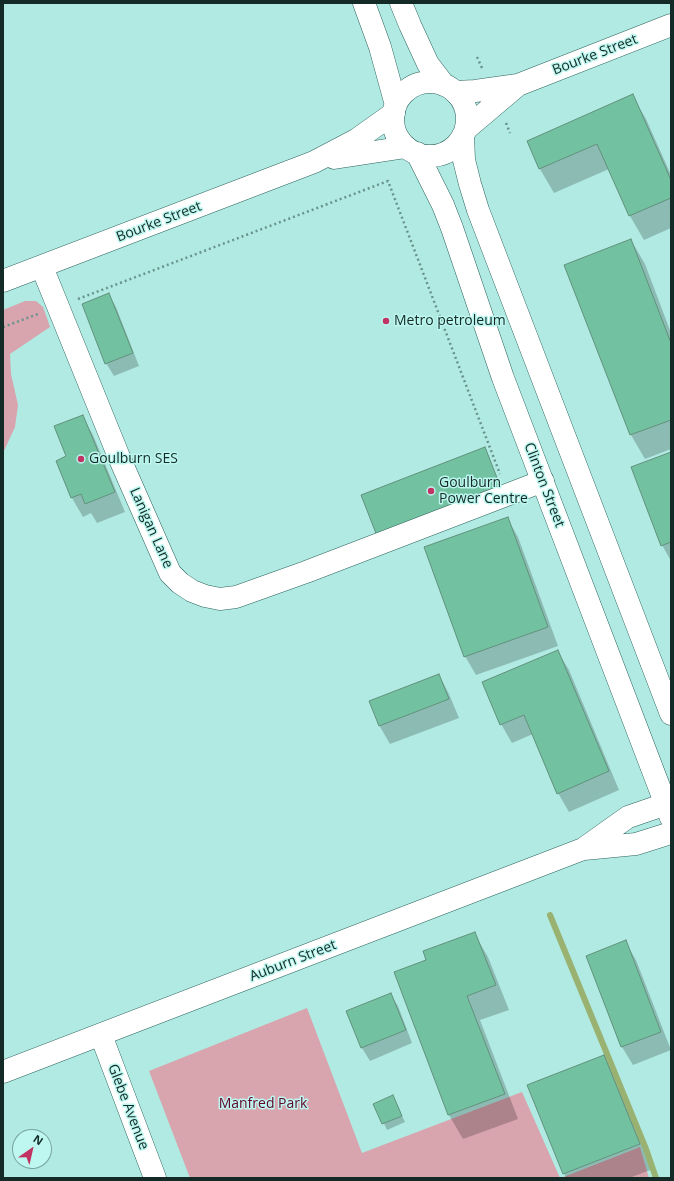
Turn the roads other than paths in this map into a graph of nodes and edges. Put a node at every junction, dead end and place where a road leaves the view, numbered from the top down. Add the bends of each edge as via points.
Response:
1 (364, 3) edge
2 (401, 3) edge
3 (671, 25) edge
4 (518, 85) junction
5 (450, 88) junction
6 (395, 109) junction
7 (465, 132) junction
8 (412, 150) junction
9 (314, 162) junction
10 (42, 267) junction
11 (3, 281) edge
12 (543, 481) junction
13 (671, 714) edge
14 (669, 808) edge
15 (671, 833) edge
16 (584, 849) junction
17 (101, 1035) junction
18 (3, 1072) edge
19 (155, 1178) edge

1 - 6 street via 380,47
2 - 5 street via 428,64
3 - 4 street, Bourke Street
4 - 5 street, Bourke Street via 475,91
4 - 7 street, Bourke Street
5 - 6 street via 425,82 416,85 401,97
5 - 7 street via 466,109
6 - 8 street via 393,121 397,135
6 - 9 street, Bourke Street via 356,140
7 - 8 street via 455,146 444,153 426,156
7 - 13 street via 464,160 478,210
8 - 9 street, Bourke Street
8 - 12 street, Clinton Street via 442,204 452,228 503,378
9 - 10 street, Bourke Street
10 - 11 street, Bourke Street
10 - 12 street, Lanigan Lane via 119,457 170,573 192,591 220,599 236,597
12 - 14 street, Clinton Street
14 - 16 street, Auburn Street via 628,817
15 - 16 street, Auburn Street via 636,844
16 - 17 street, Auburn Street
17 - 18 street, Auburn Street
17 - 19 street, Glebe Avenue

